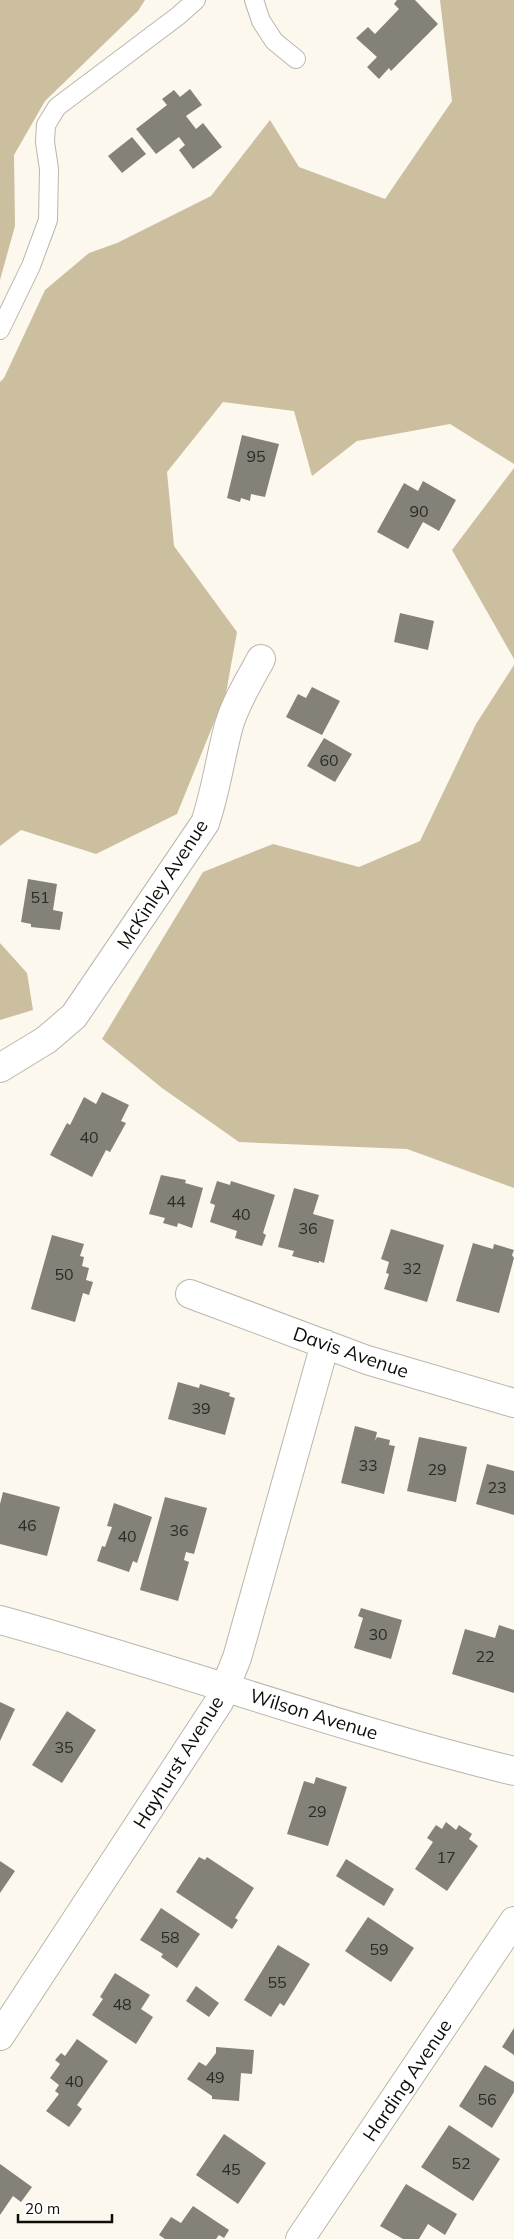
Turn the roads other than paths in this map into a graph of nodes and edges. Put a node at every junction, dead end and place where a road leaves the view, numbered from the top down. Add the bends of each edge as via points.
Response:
1 (196, 0) edge
2 (254, 0) edge
3 (296, 59) dead end
4 (0, 330) edge
5 (261, 659) dead end
6 (0, 1068) edge
7 (190, 1294) dead end
8 (325, 1344) junction
9 (514, 1403) edge
10 (0, 1620) edge
11 (225, 1686) junction
12 (514, 1771) edge
13 (514, 1921) edge
14 (0, 2036) edge
15 (300, 2239) edge

1 - 4 lane via 58,107 46,125 48,220 31,266
2 - 3 lane via 261,21 274,41
5 - 6 street, McKinley Avenue via 236,705 205,823 74,1016 46,1040
7 - 8 street, Davis Avenue
8 - 9 street, Davis Avenue
8 - 11 street, Hayhurst Avenue via 237,1658
10 - 11 street, Wilson Avenue
11 - 12 street, Wilson Avenue via 444,1754
11 - 14 street, Hayhurst Avenue via 219,1702
13 - 15 street, Harding Avenue

